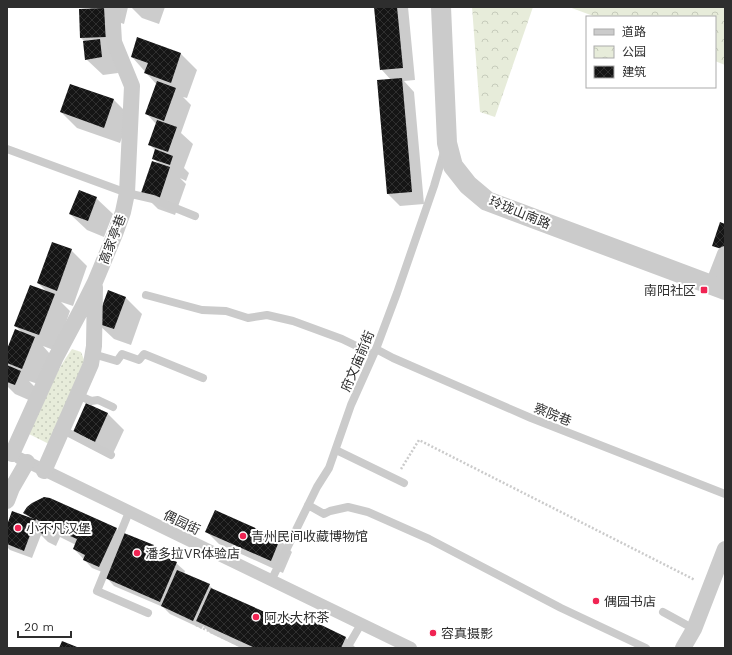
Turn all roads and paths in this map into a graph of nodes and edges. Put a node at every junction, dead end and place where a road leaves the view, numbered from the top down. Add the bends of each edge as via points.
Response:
1 (112, 7) edge
2 (441, 7) edge
3 (447, 143) junction
4 (7, 149) edge
5 (127, 193) junction
6 (195, 216) dead end
7 (725, 254) edge
8 (95, 282) junction
9 (719, 287) edge
10 (146, 295) dead end
11 (375, 351) junction
12 (93, 354) junction
13 (203, 378) dead end
14 (78, 395) junction
15 (113, 407) dead end
16 (63, 430) junction
17 (336, 450) junction
18 (9, 453) edge
19 (111, 455) dead end
20 (27, 462) junction
21 (44, 471) junction
22 (396, 478) junction
23 (404, 483) dead end
24 (725, 494) edge
25 (7, 501) edge
26 (308, 505) junction
27 (129, 512) junction
28 (725, 549) edge
29 (271, 581) junction
30 (710, 587) junction
31 (663, 612) dead end
32 (148, 614) dead end
33 (361, 624) junction
34 (196, 626) dead end
35 (694, 629) junction
36 (245, 648) edge
37 (347, 648) edge
38 (411, 648) edge
39 (646, 648) edge
40 (683, 648) edge

1 - 5 street, 高家亭巷 via 114,42 132,86
2 - 3 street, 玲珑山南路
3 - 9 street, 玲珑山南路 via 453,166 487,201
3 - 11 lane, 府文庙前街
4 - 5 lane
5 - 6 lane via 153,199
5 - 8 street, 高家亭巷 via 123,212
7 - 9 street
8 - 12 street
8 - 18 street, 高家亭巷
10 - 11 lane, 察院巷 via 202,310 226,311 248,318 267,315 293,321
11 - 17 lane, 府文庙前街
11 - 24 lane, 察院巷 via 531,418
12 - 13 lane via 117,361 122,354 139,360 144,354
12 - 14 street
14 - 15 lane
14 - 16 street
16 - 19 lane
16 - 21 street
17 - 22 lane
17 - 26 lane, 府文庙前街
18 - 20 street, 偶园街
20 - 21 street, 偶园街
20 - 25 street
21 - 27 street, 偶园街
22 - 23 lane
22 - 30 path via 419,440
26 - 29 lane, 府文庙前街
26 - 39 lane via 324,514 348,507 368,512 428,539
27 - 29 street, 偶园街
27 - 32 lane via 97,591
28 - 30 street
29 - 33 street, 偶园街
30 - 35 street
31 - 35 lane
33 - 37 lane
33 - 38 street, 偶园街
34 - 36 path
35 - 40 street

